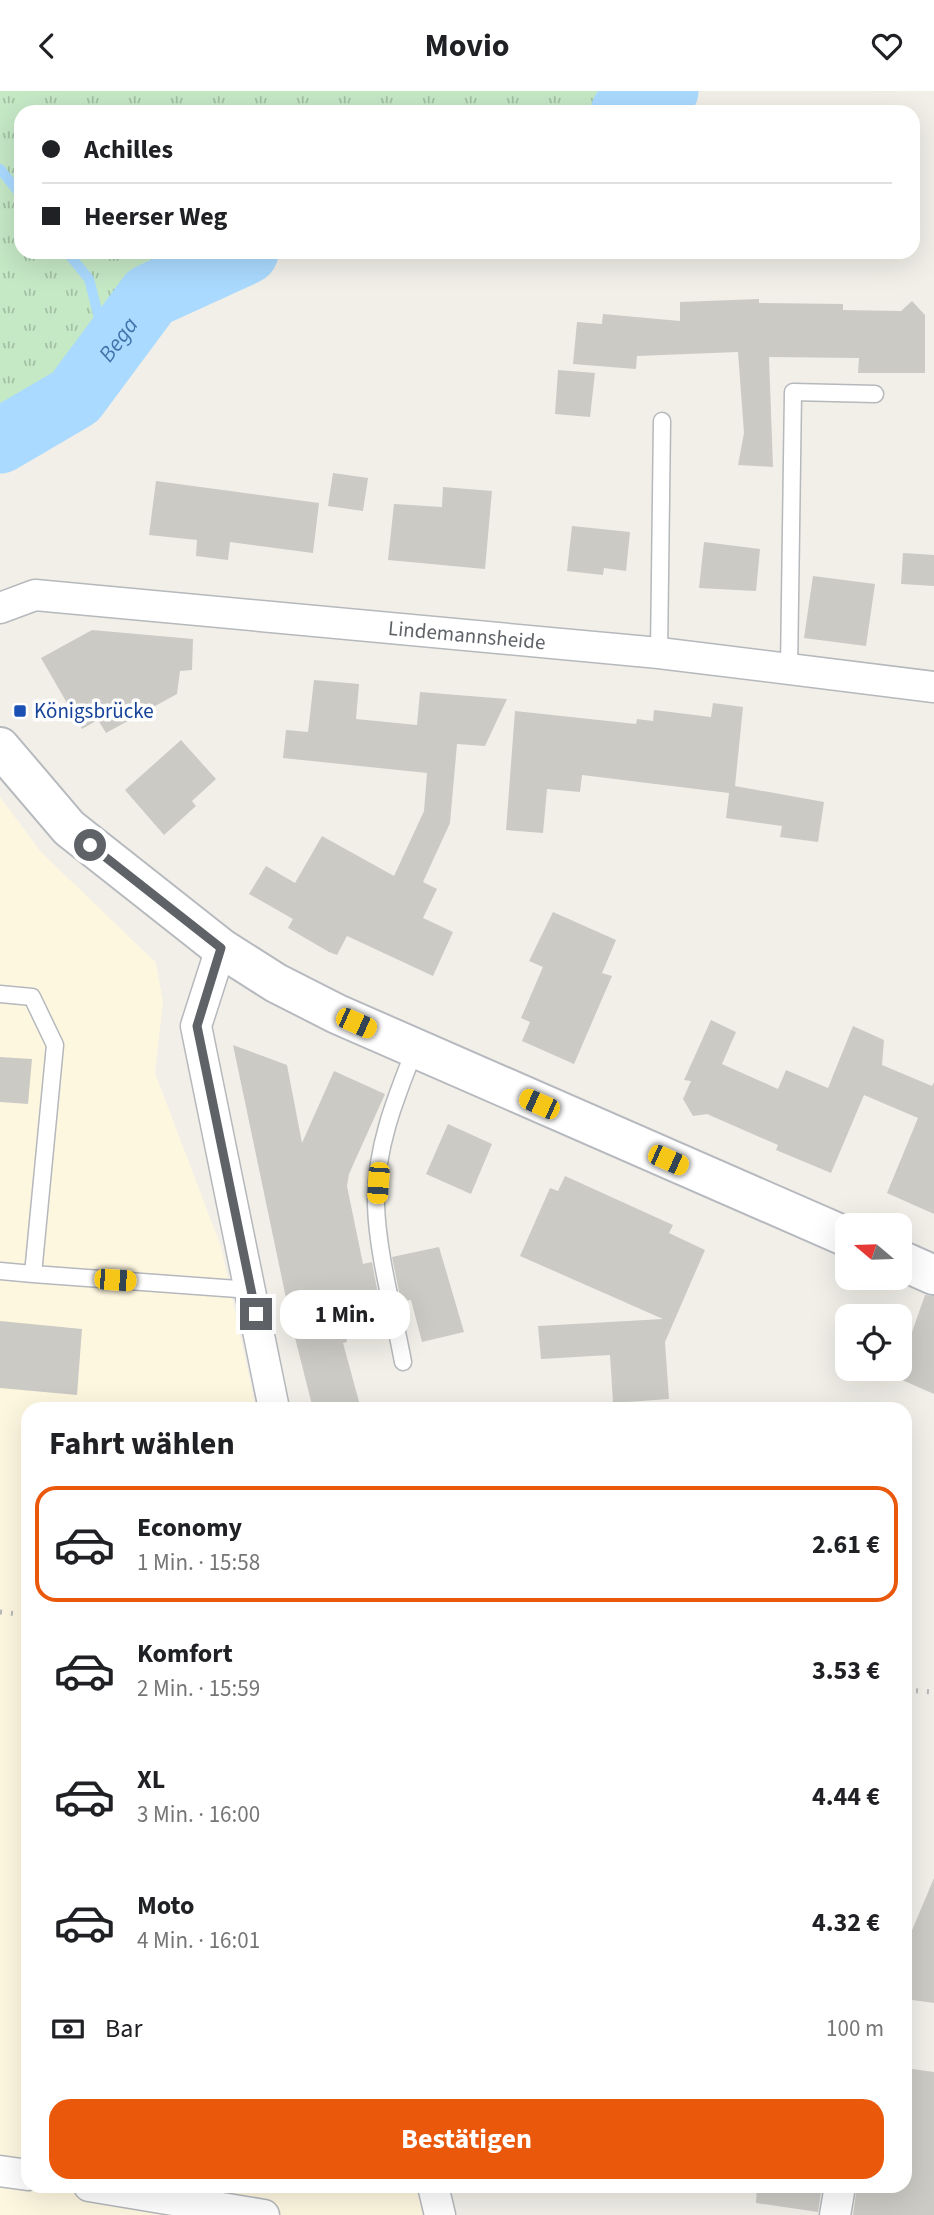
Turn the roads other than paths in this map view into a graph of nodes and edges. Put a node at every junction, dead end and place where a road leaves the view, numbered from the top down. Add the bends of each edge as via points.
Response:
1 (875, 394) dead end
2 (662, 422) dead end
3 (0, 608) edge
4 (659, 653) junction
5 (789, 669) junction
6 (934, 687) edge
7 (0, 747) edge
8 (221, 948) junction
9 (0, 994) edge
10 (415, 1049) junction
11 (835, 1232) edge
12 (912, 1265) edge
13 (0, 1271) edge
14 (33, 1274) junction
15 (934, 1275) edge
16 (251, 1290) junction
17 (403, 1362) dead end
18 (273, 1402) edge
19 (0, 2171) edge
20 (21, 2174) edge
21 (131, 2193) edge
22 (435, 2193) edge
23 (839, 2193) edge
24 (264, 2215) edge
25 (440, 2215) edge
26 (835, 2215) edge

1 - 5 lane via 793,392
2 - 4 lane
3 - 4 street, Lindemannsheide via 35,595
4 - 5 street, Lindemannsheide
5 - 6 street, Lindemannsheide
7 - 8 street via 69,828
8 - 10 street via 312,1002
8 - 16 street via 197,1026
9 - 14 lane via 32,997 55,1045
10 - 11 street
10 - 17 lane via 390,1111 376,1205
12 - 15 street
13 - 14 lane
14 - 16 lane
16 - 18 street
19 - 20 street
21 - 24 street
22 - 25 street
23 - 26 street

